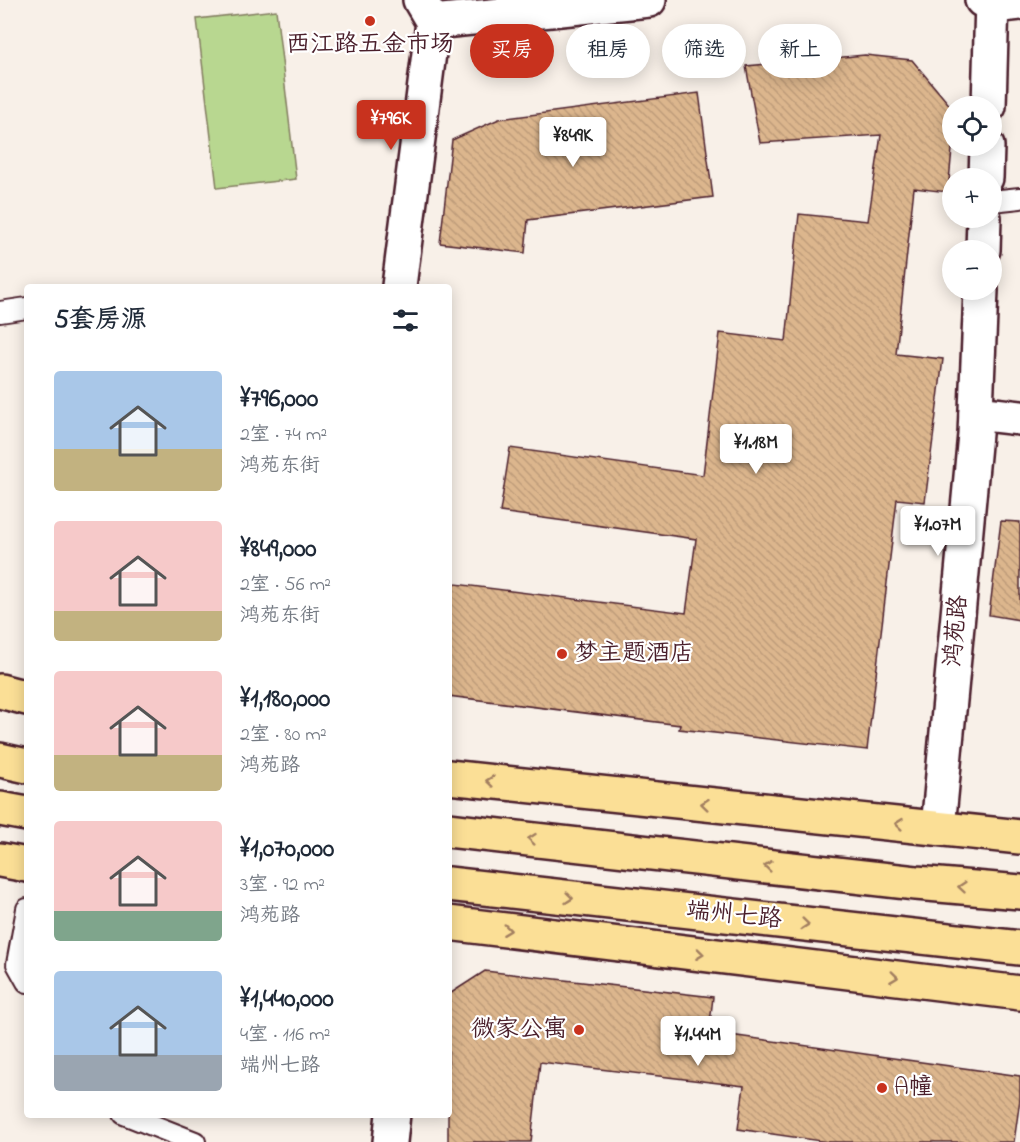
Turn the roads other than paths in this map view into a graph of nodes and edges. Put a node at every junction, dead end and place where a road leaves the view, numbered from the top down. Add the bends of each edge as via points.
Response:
1 (649, 0) edge
2 (997, 2) edge
3 (426, 11) edge
4 (990, 96) edge
5 (1020, 198) edge
6 (1002, 200) edge
7 (399, 284) edge
8 (981, 300) edge
9 (24, 308) edge
10 (0, 312) edge
11 (976, 413) junction
12 (1020, 418) edge
13 (0, 691) edge
14 (24, 697) edge
15 (0, 760) edge
16 (24, 765) edge
17 (452, 777) edge
18 (0, 809) edge
19 (24, 813) edge
20 (938, 828) junction
21 (452, 830) edge
22 (1020, 837) edge
23 (0, 860) edge
24 (24, 864) edge
25 (452, 884) edge
26 (1020, 892) edge
27 (452, 923) edge
28 (24, 926) edge
29 (1020, 948) edge
30 (24, 977) edge
31 (1020, 993) edge
32 (134, 1118) edge
33 (393, 1118) edge
34 (195, 1142) edge
35 (390, 1142) edge

1 - 3 street
2 - 4 street
3 - 7 street
5 - 6 lane
8 - 11 street, 鸿苑路
9 - 10 lane
11 - 12 street
11 - 20 street, 鸿苑路
13 - 14 main road
15 - 16 main road
20 -> 17 main road
18 - 19 main road
20 - 22 main road
26 -> 21 main road
23 - 24 main road
25 -> 29 main road, 端州七路
27 -> 31 main road
28 - 30 lane via 17,964
32 - 34 lane
33 - 35 street

